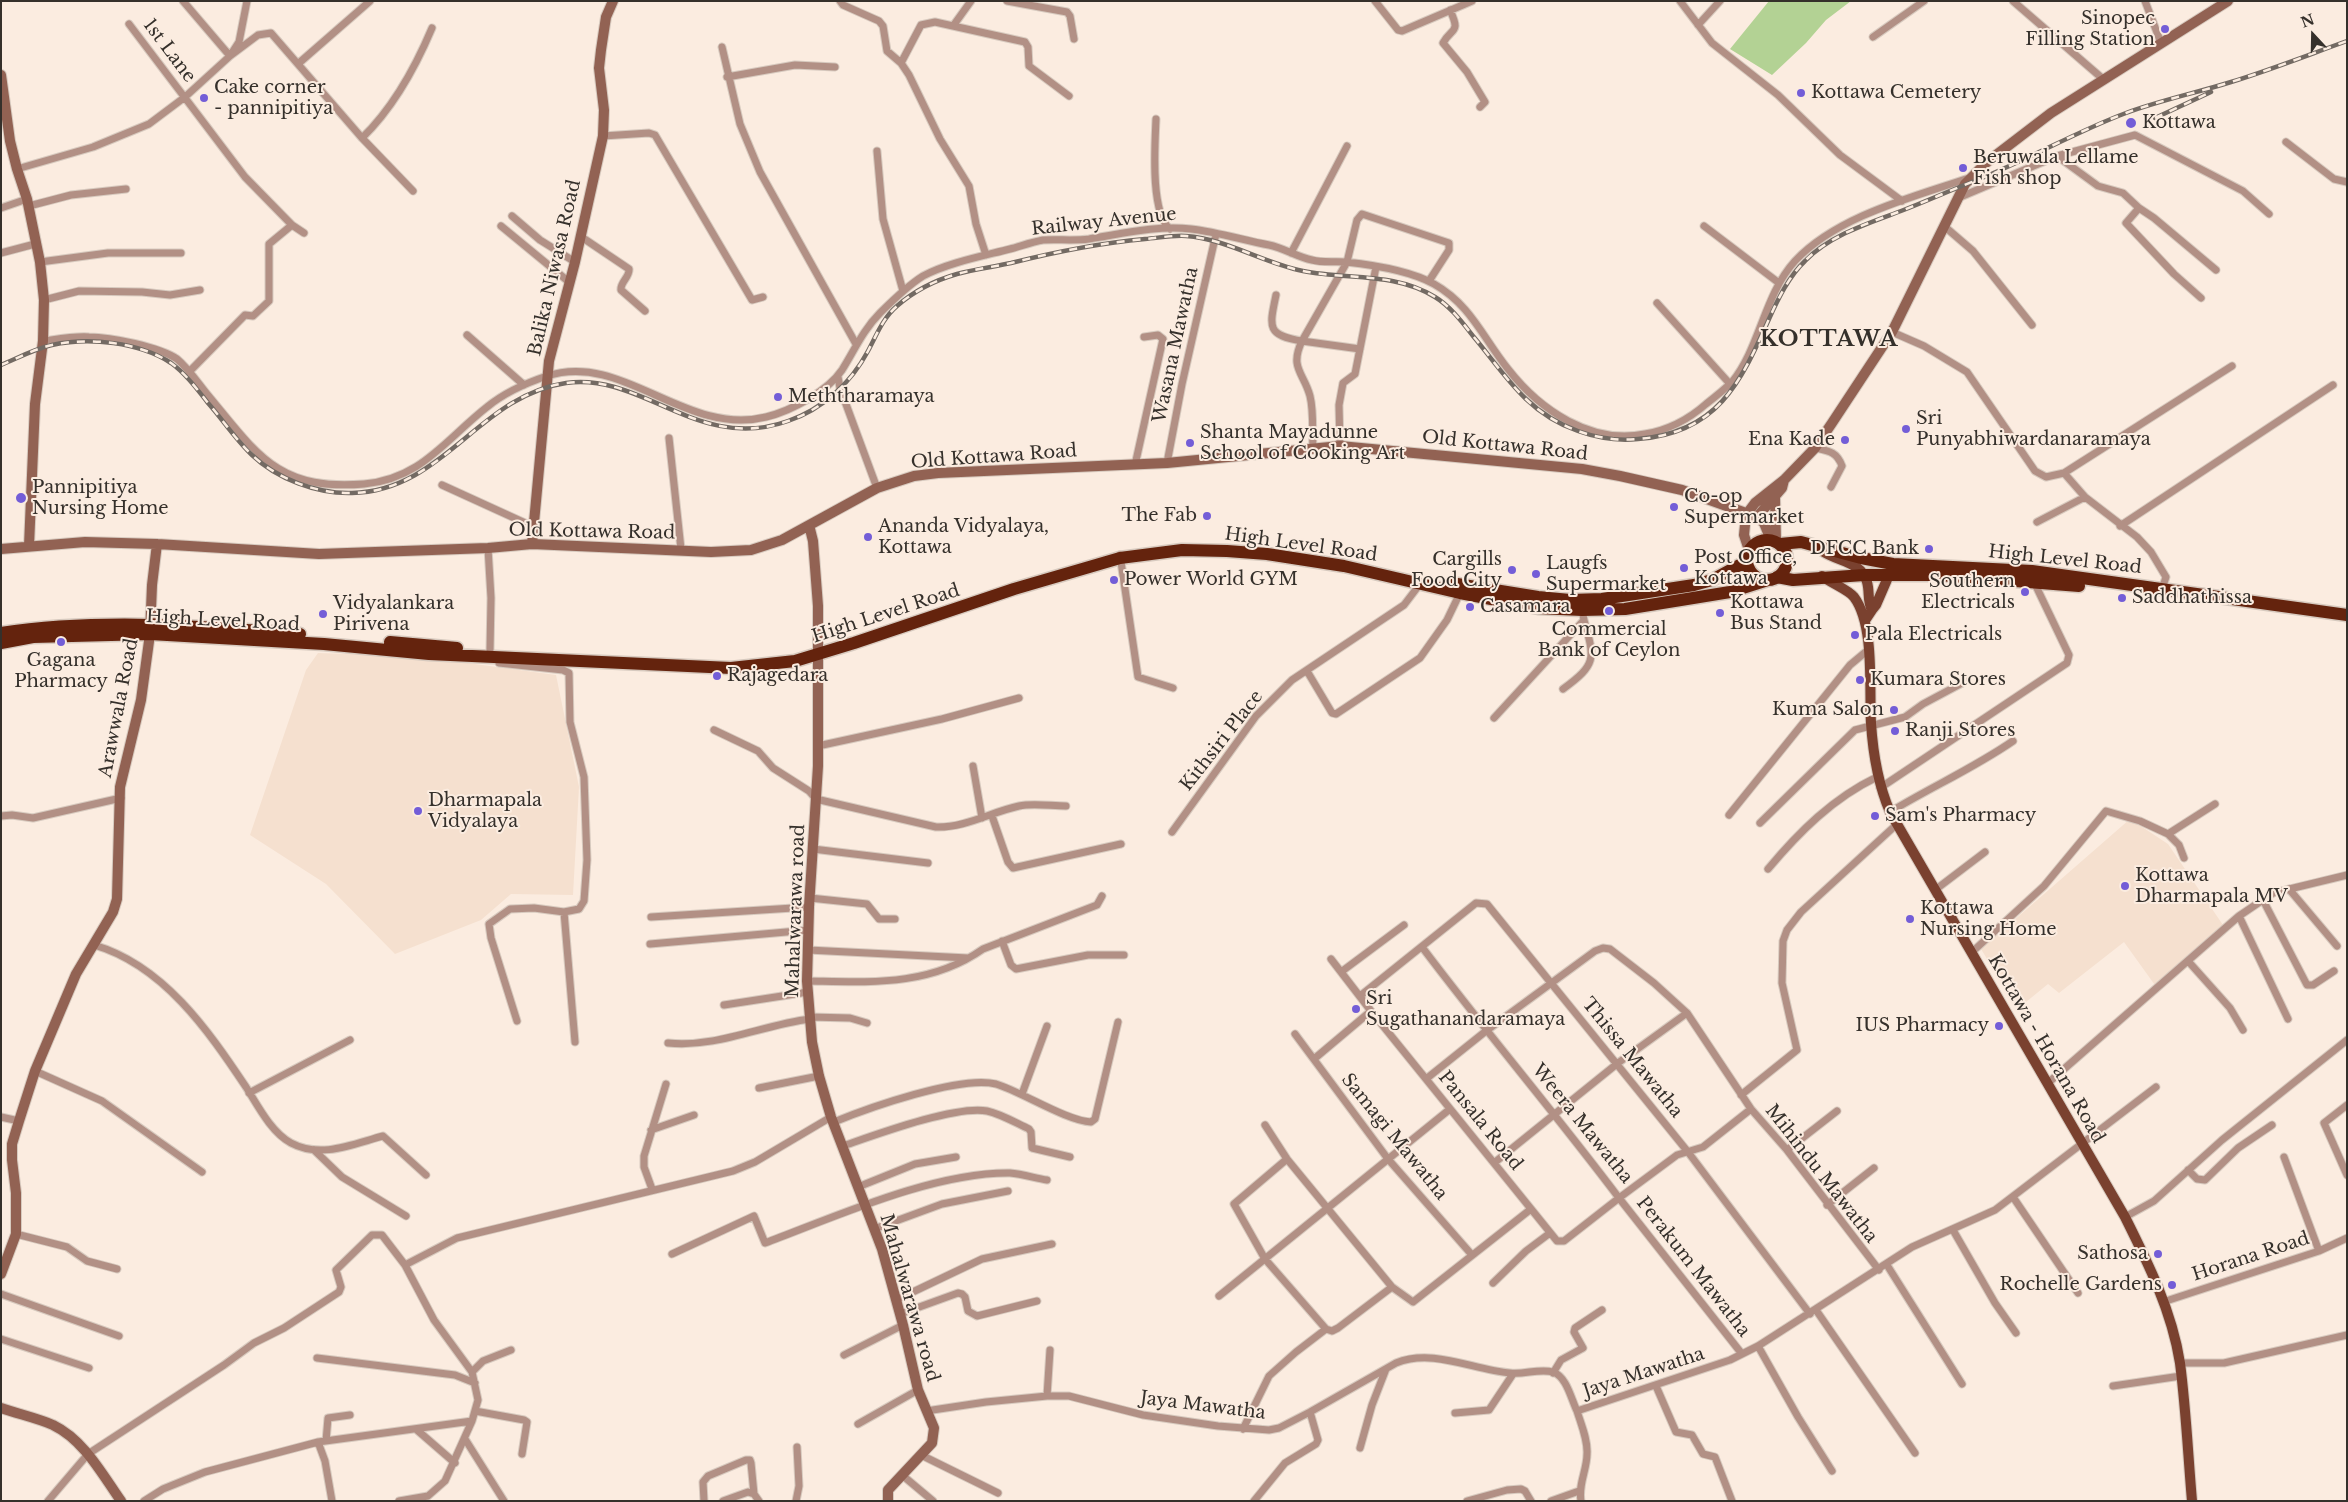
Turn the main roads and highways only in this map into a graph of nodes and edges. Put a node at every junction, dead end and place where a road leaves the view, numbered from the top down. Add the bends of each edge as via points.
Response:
1 (1775, 542) junction
2 (1819, 547) junction
3 (1120, 555) junction
4 (1748, 556) junction
5 (1864, 575) junction
6 (1888, 575) junction
7 (1822, 576) junction
8 (1772, 578) junction
9 (1869, 614) junction
10 (2347, 615) edge
11 (2347, 620) edge
12 (150, 629) junction
13 (1, 633) edge
14 (1, 643) edge
15 (817, 652) junction
16 (2192, 1501) edge

1 - 2 highway, High Level Road via 1801,542
1 - 4 highway via 1758,542
1 - 8 highway via 1784,548 1788,561 1786,567
2 - 5 main road via 1826,554 1858,567
2 - 10 highway, High Level Road via 1893,564 2032,571
3 - 4 highway, High Level Road via 1182,544 1268,548 1346,560 1434,581 1538,597 1584,600 1640,595 1694,585 1712,580
3 - 8 highway, High Level Road via 1227,550 1344,566 1583,615 1730,592
3 - 15 highway, High Level Road via 1012,584
4 - 8 highway via 1751,572 1761,579
5 - 6 highway, High Level Road
5 - 7 highway, High Level Road
5 - 9 main road, Kottawa - Horana Road via 1868,584
6 - 9 main road
6 - 11 highway, High Level Road via 1938,575 2109,588
7 - 8 highway, High Level Road via 1793,580
7 - 9 main road, Kottawa - Horana Road via 1852,595
9 - 16 main road, Kottawa - Horana Road via 1871,724 1880,788 1896,825 2048,1083 2145,1257 2164,1302 2180,1363
12 - 13 highway, High Level Road via 43,626
12 - 14 highway, High Level Road via 33,637
12 - 15 highway, High Level Road via 209,626 490,650 730,663
12 - 15 highway, High Level Road via 429,654 722,668 795,661

